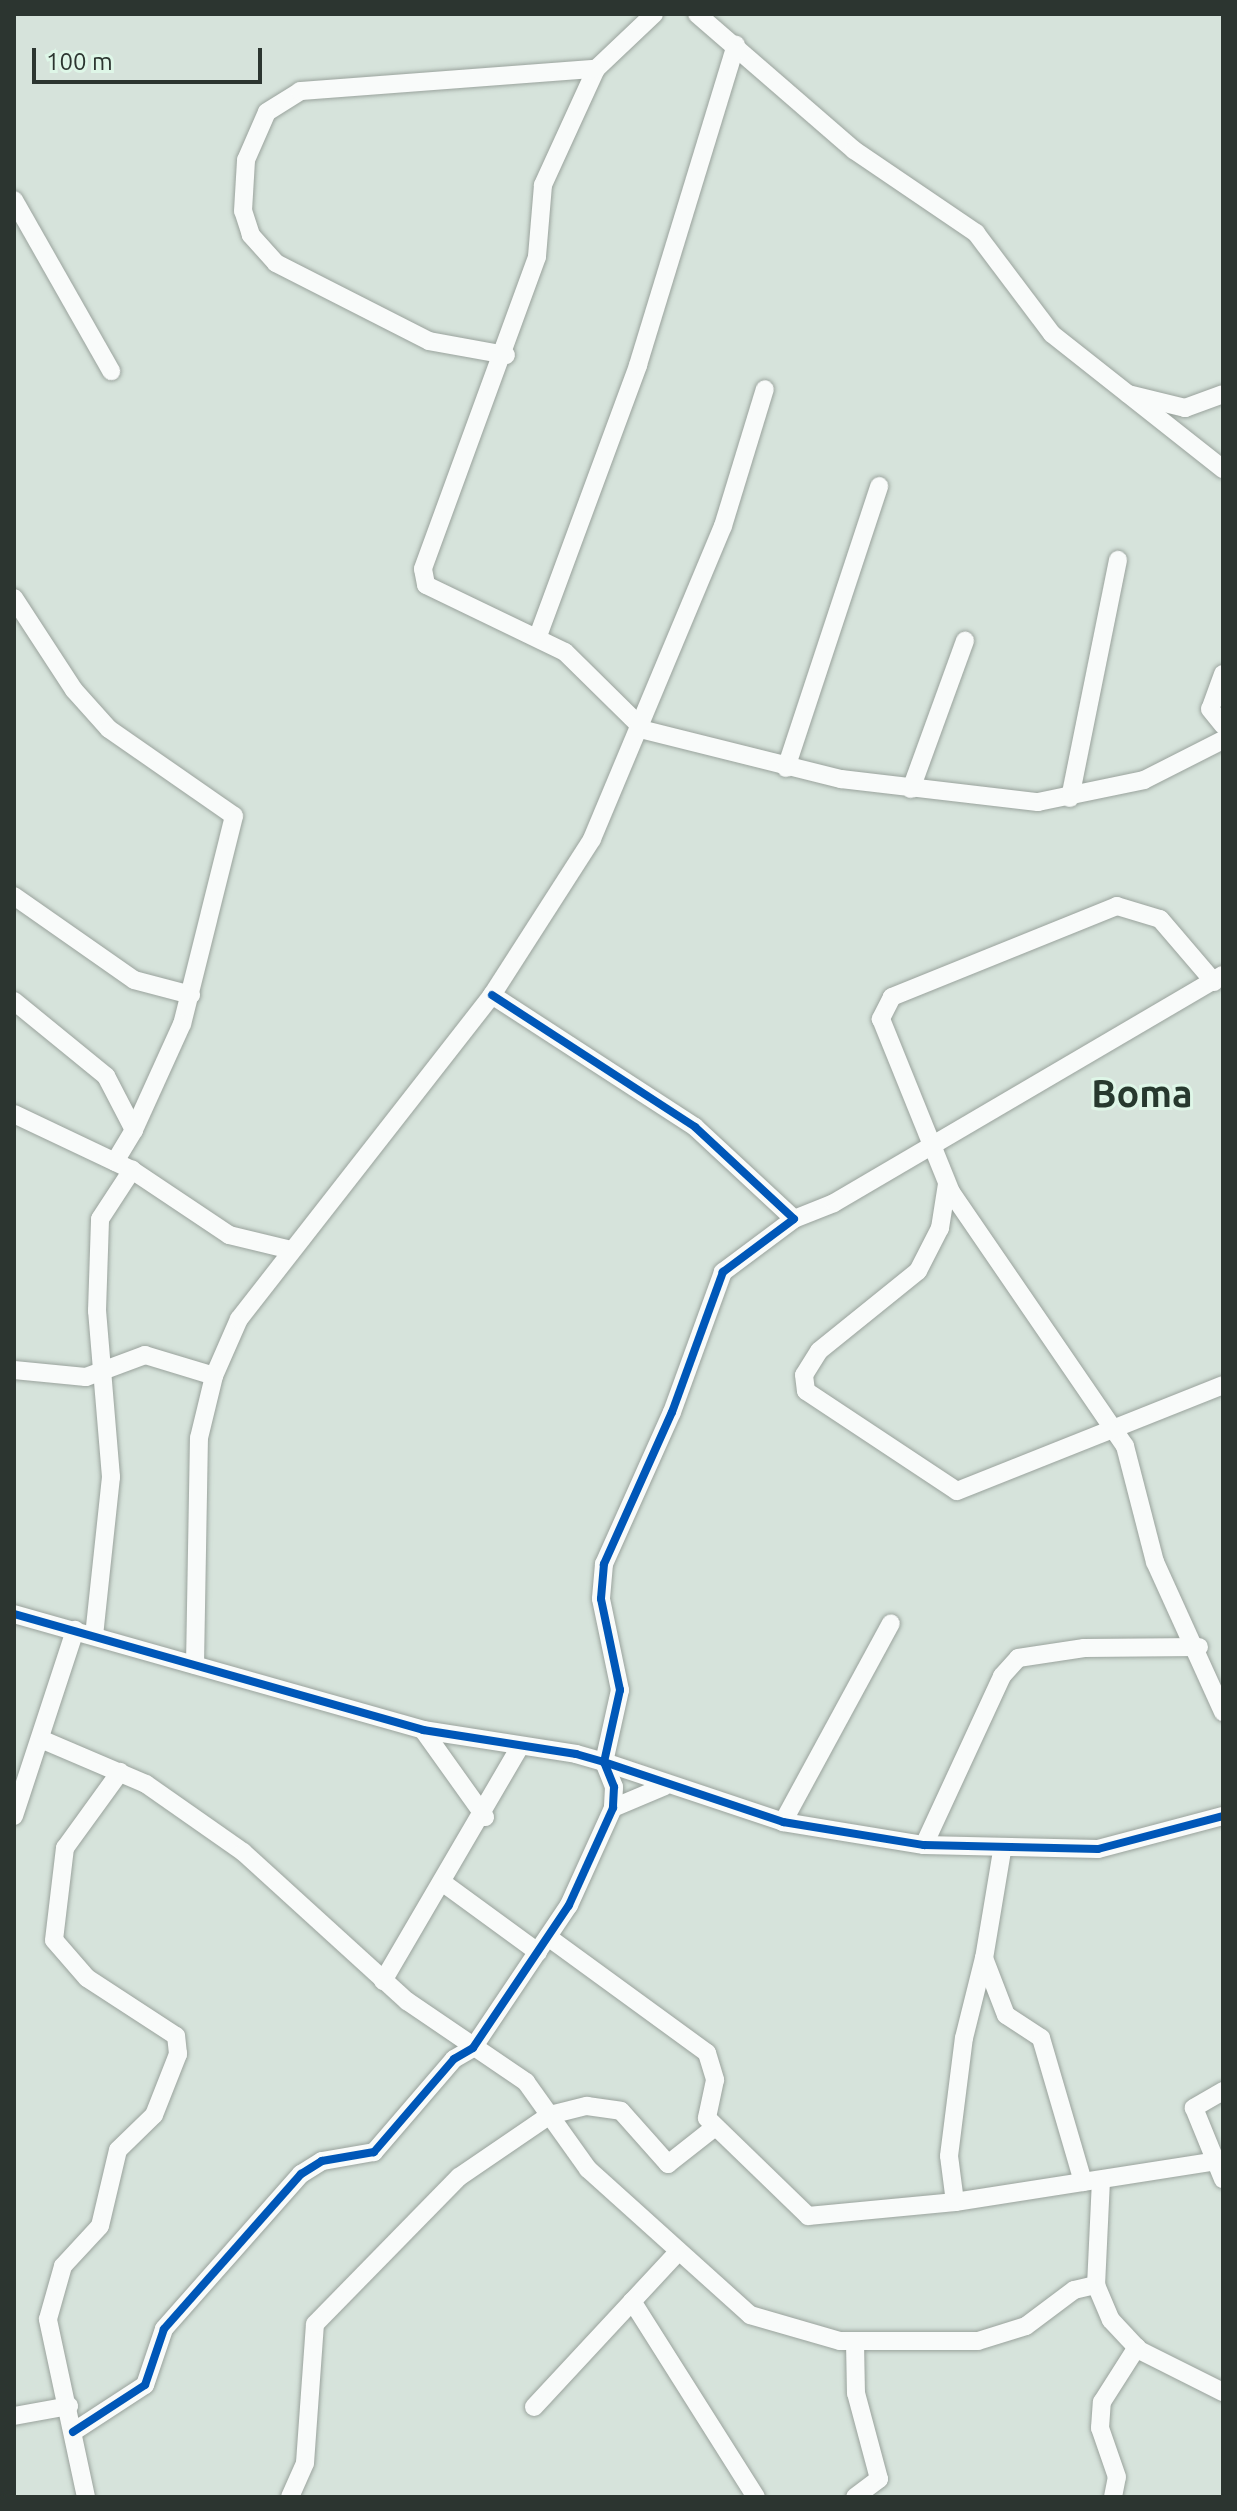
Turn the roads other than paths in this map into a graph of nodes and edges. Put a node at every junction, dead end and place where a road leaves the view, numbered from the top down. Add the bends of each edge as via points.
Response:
1 (653, 14) edge
2 (697, 14) edge
3 (736, 45) junction
4 (596, 69) junction
5 (14, 200) edge
6 (506, 355) junction
7 (111, 371) dead end
8 (765, 389) dead end
9 (1123, 393) junction
10 (1223, 394) edge
11 (1223, 469) edge
12 (879, 486) dead end
13 (1118, 560) dead end
14 (14, 598) edge
15 (538, 636) junction
16 (965, 641) dead end
17 (1223, 674) edge
18 (1223, 725) edge
19 (644, 730) junction
20 (1223, 740) edge
21 (786, 768) junction
22 (911, 789) junction
23 (1070, 798) junction
24 (14, 896) edge
25 (1219, 978) edge
26 (191, 995) junction
27 (492, 995) junction
28 (14, 1001) edge
29 (14, 1114) edge
30 (134, 1130) junction
31 (934, 1142) junction
32 (124, 1166) junction
33 (947, 1184) junction
34 (794, 1219) junction
35 (291, 1250) junction
36 (14, 1370) edge
37 (102, 1372) junction
38 (214, 1376) junction
39 (1223, 1385) edge
40 (1117, 1433) junction
41 (14, 1614) edge
42 (891, 1623) dead end
43 (75, 1630) junction
44 (94, 1636) junction
45 (1199, 1647) junction
46 (195, 1665) junction
47 (1223, 1712) edge
48 (423, 1730) junction
49 (43, 1740) junction
50 (520, 1747) junction
51 (604, 1762) junction
52 (120, 1772) junction
53 (665, 1786) junction
54 (613, 1808) junction
55 (14, 1816) edge
56 (1223, 1816) edge
57 (485, 1817) junction
58 (783, 1822) junction
59 (924, 1845) junction
60 (1002, 1851) junction
61 (446, 1885) junction
62 (543, 1945) junction
63 (984, 1958) junction
64 (383, 1981) junction
65 (473, 2048) junction
66 (1223, 2091) edge
67 (550, 2115) junction
68 (715, 2127) junction
69 (1219, 2160) edge
70 (1223, 2179) edge
71 (1092, 2181) junction
72 (955, 2202) junction
73 (676, 2254) junction
74 (1096, 2285) junction
75 (632, 2301) junction
76 (855, 2342) junction
77 (1137, 2347) junction
78 (1223, 2392) edge
79 (69, 2406) junction
80 (534, 2407) dead end
81 (14, 2416) edge
82 (73, 2432) junction
83 (86, 2497) edge
84 (290, 2497) edge
85 (756, 2497) edge
86 (855, 2497) edge
87 (1113, 2497) edge

1 - 4 street
2 - 3 street
3 - 9 street via 854,150 976,233 1043,325
3 - 15 street via 638,365
4 - 6 street via 543,185 537,257
4 - 6 street via 300,91 267,112 246,160 243,211 264,255 429,341
5 - 7 street
6 - 15 street via 422,579 435,592
8 - 19 street via 723,526
9 - 10 street via 1185,408
9 - 11 street
12 - 21 street
13 - 23 street
14 - 26 street via 98,718 234,816
15 - 19 street via 565,652
16 - 22 street
17 - 18 street via 1210,709
19 - 21 street
19 - 27 street via 592,839
20 - 23 street via 1144,780
21 - 22 street
22 - 23 street via 995,800
24 - 26 street via 134,980
25 - 31 street
25 - 31 street via 1160,919 1117,906 892,997 881,1019
26 - 30 street
27 - 34 street via 695,1127
27 - 35 street
28 - 30 street via 99,1065
29 - 32 street
30 - 32 street
31 - 33 street
31 - 34 street
32 - 35 street via 210,1226
32 - 37 street via 100,1219
33 - 40 street
33 - 40 street via 940,1228 918,1271 819,1351 804,1375 806,1391 957,1491
34 - 51 street via 723,1272 672,1412 604,1564 601,1599 620,1690
35 - 38 street via 239,1319
36 - 37 street via 66,1378
37 - 38 street via 145,1355
37 - 44 street via 111,1477
38 - 46 street via 199,1438
39 - 40 street
40 - 45 street via 1134,1465 1155,1562
41 - 43 street
42 - 58 street
43 - 44 street
43 - 49 street
44 - 46 street
45 - 47 street
45 - 59 street via 1084,1648 1018,1658 1002,1676
46 - 48 street
48 - 50 street
48 - 57 street
49 - 52 street
49 - 55 street
50 - 51 street
50 - 57 street
51 - 53 street
51 - 54 street
52 - 64 street via 175,1801 243,1852
52 - 79 street via 65,1848 54,1940 87,1978 176,2036 178,2054 154,2115 118,2150 100,2226 58,2275 49,2327
53 - 54 street
53 - 58 street
54 - 62 street
56 - 60 street via 1098,1849
57 - 61 street
58 - 59 street
59 - 60 street
60 - 63 street
61 - 62 street
61 - 64 street
62 - 65 street
62 - 68 street via 707,2053 715,2080 706,2115
63 - 71 street via 1006,2015 1041,2038
63 - 72 street via 964,2038 949,2156
64 - 65 street
65 - 67 street via 526,2082
65 - 82 street via 374,2152 322,2161 301,2174 164,2329 145,2385
66 - 69 street via 1194,2108
67 - 68 street via 614,2108 642,2127 668,2164
67 - 73 street via 588,2169
67 - 84 street via 429,2203 315,2324 305,2463
68 - 72 street via 808,2216
69 - 70 street
69 - 71 street
71 - 72 street
71 - 74 street
73 - 75 street
73 - 76 street via 750,2315
74 - 76 street via 1074,2290 996,2339
74 - 77 street via 1111,2320
75 - 80 street
75 - 85 street
76 - 86 street via 856,2393 879,2479
77 - 78 street
77 - 87 street via 1102,2402 1100,2428 1117,2477
79 - 81 street
79 - 82 street
82 - 83 street

